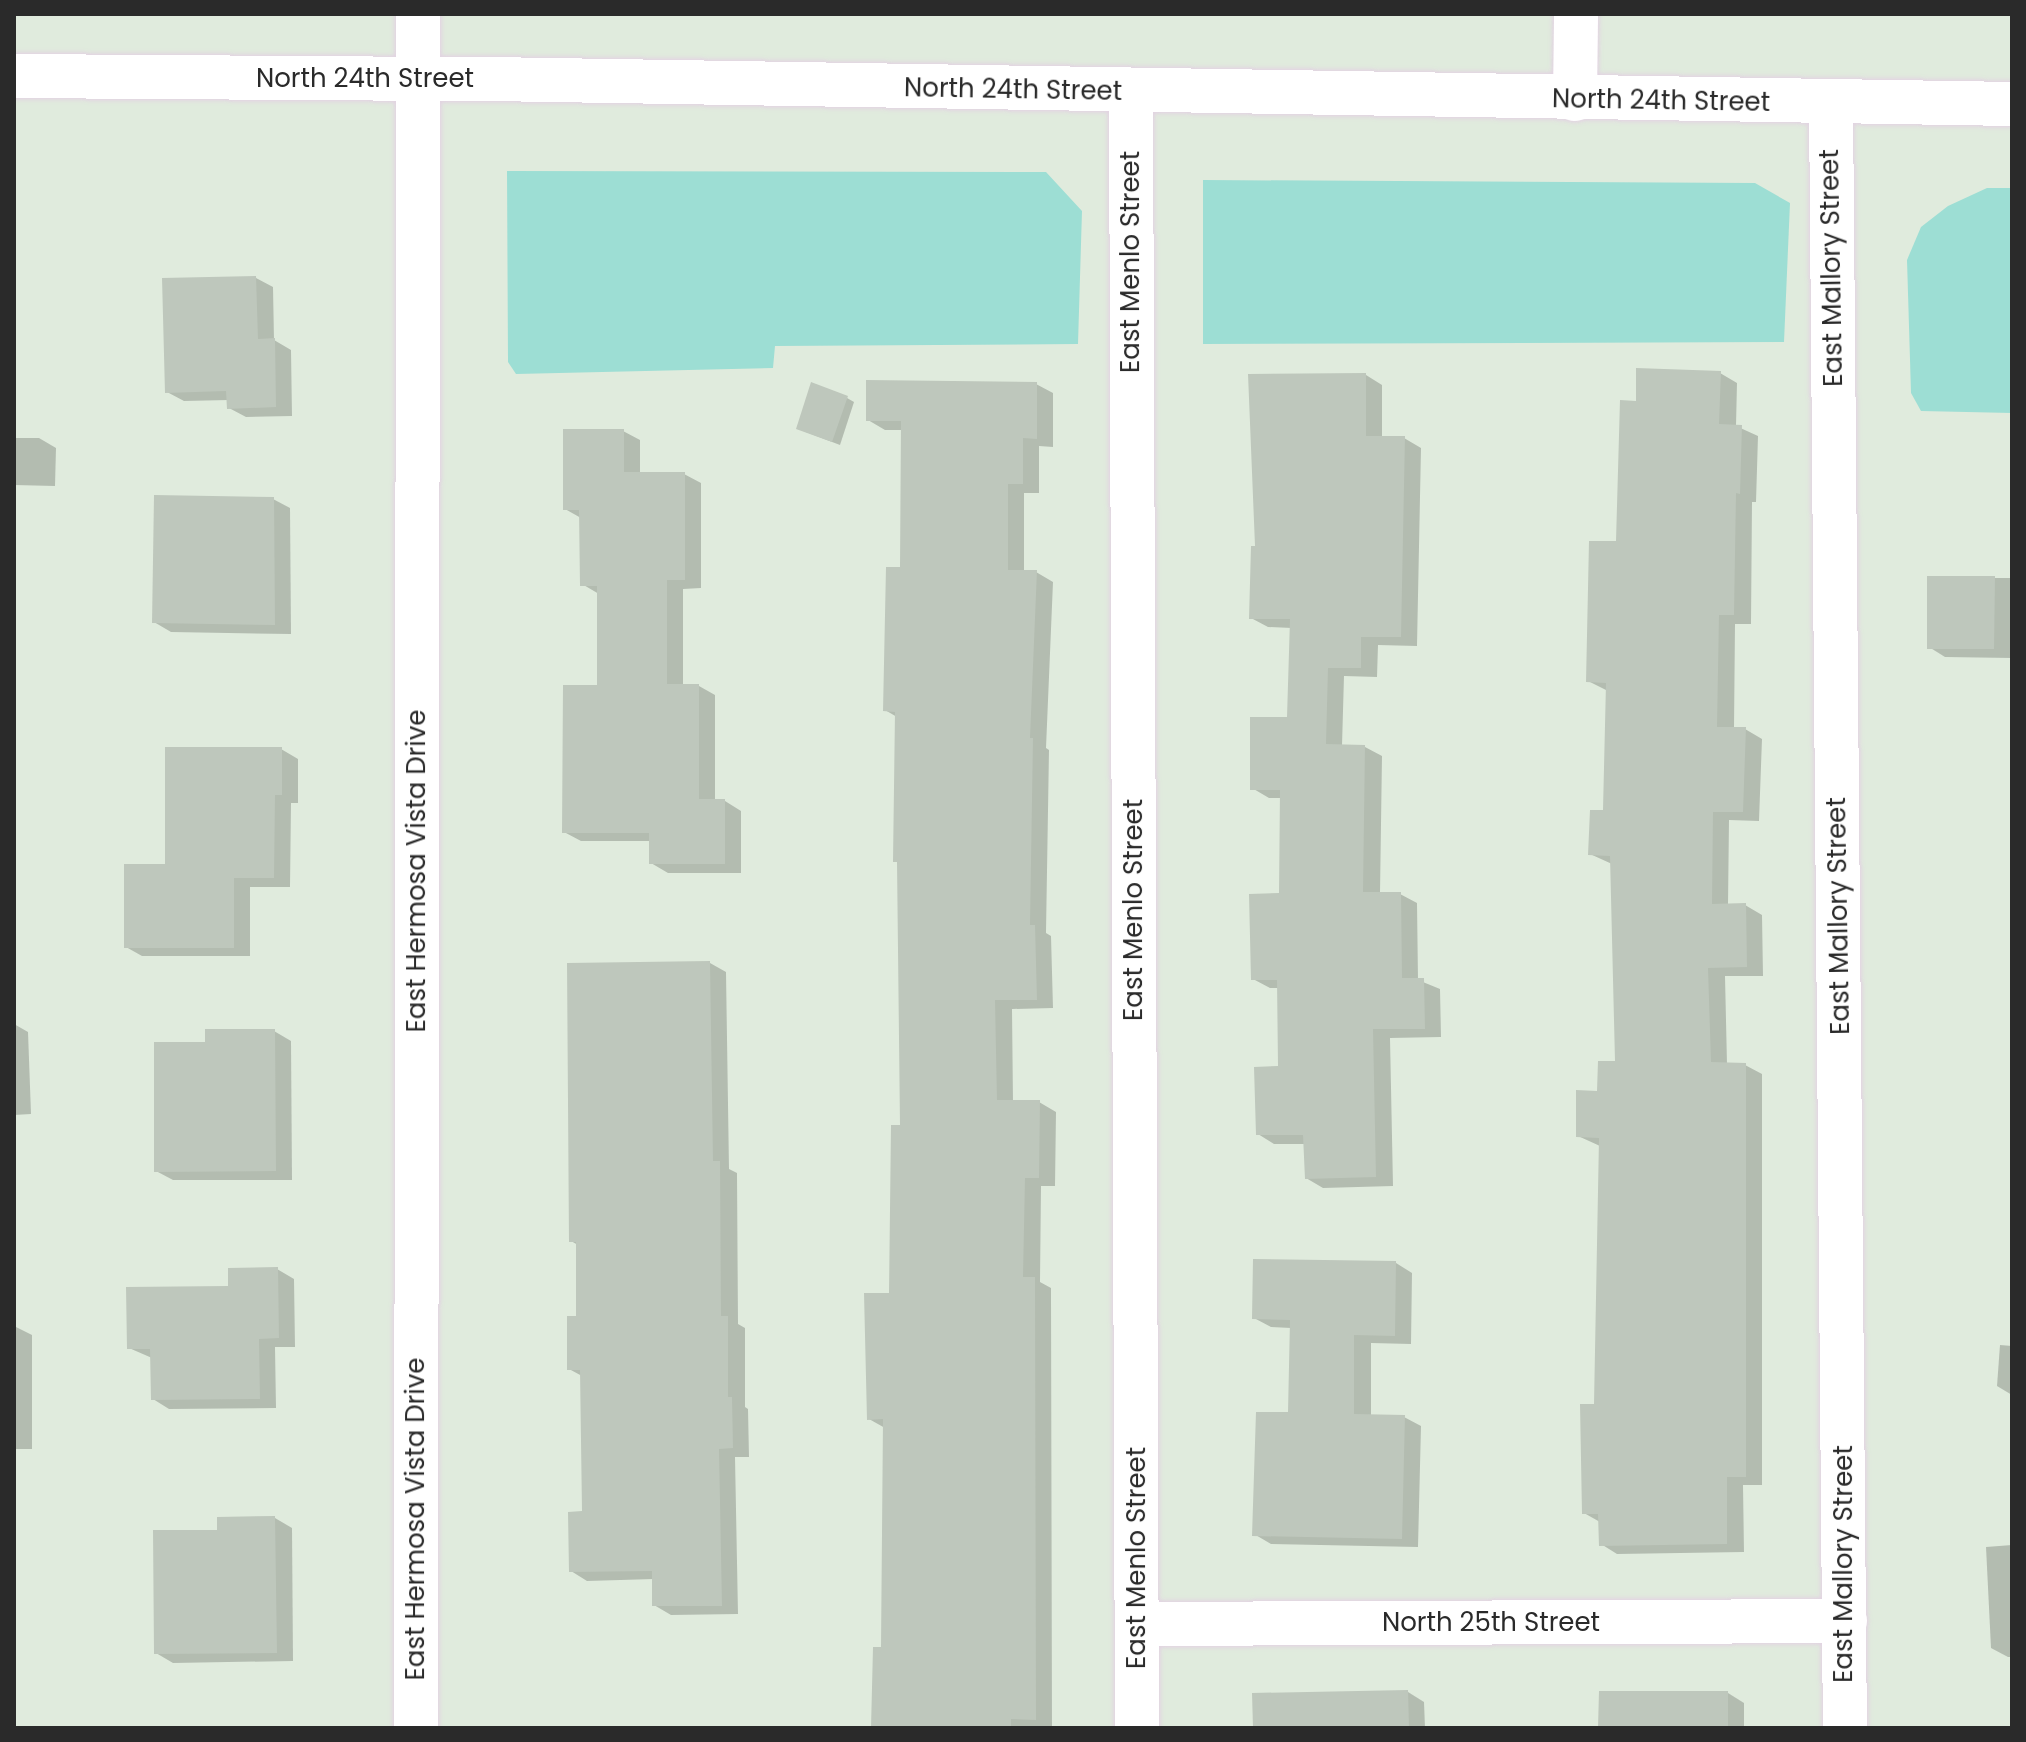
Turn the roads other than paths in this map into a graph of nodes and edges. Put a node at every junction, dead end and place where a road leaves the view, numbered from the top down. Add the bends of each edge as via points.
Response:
1 (418, 14) edge
2 (1576, 14) edge
3 (14, 76) edge
4 (418, 80) junction
5 (1131, 93) junction
6 (1575, 99) junction
7 (1831, 103) junction
8 (2012, 104) edge
9 (1845, 1621) junction
10 (1137, 1624) junction
11 (416, 1728) edge
12 (1137, 1728) edge
13 (1845, 1728) edge

1 - 4 street, East Hermosa Vista Drive
2 - 6 street
3 - 4 street, North 24th Street
4 - 5 street, North 24th Street
4 - 11 street, East Hermosa Vista Drive
5 - 6 street, North 24th Street
5 - 10 street, East Menlo Street
6 - 7 street, North 24th Street
7 - 8 street, North 24th Street
7 - 9 street, East Mallory Street
9 - 10 street, North 25th Street
9 - 13 street, East Mallory Street
10 - 12 street, East Menlo Street

